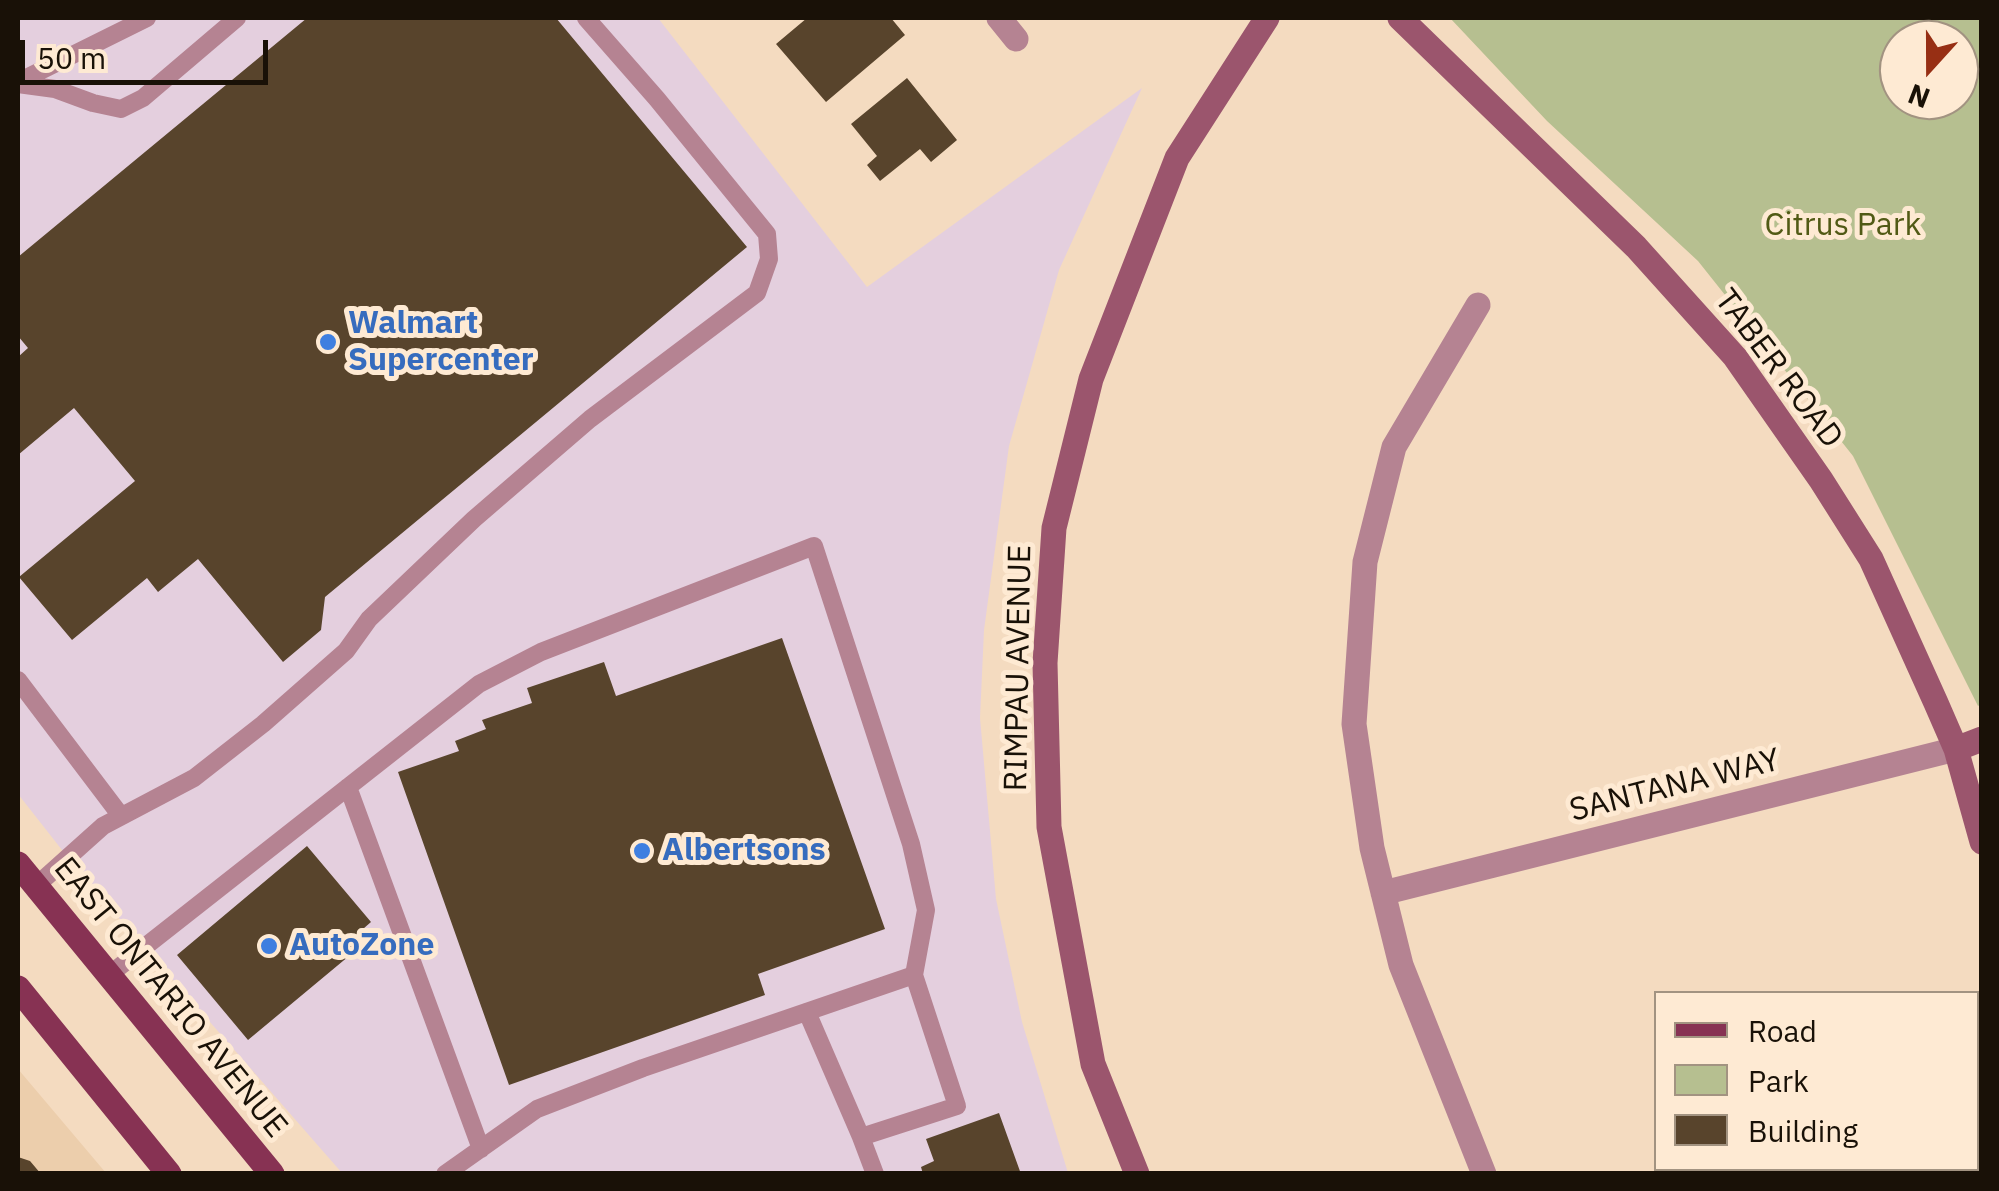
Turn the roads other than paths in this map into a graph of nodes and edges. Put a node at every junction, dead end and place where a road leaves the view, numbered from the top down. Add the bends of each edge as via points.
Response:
1 (147, 18) edge
2 (238, 18) edge
3 (586, 18) edge
4 (999, 18) edge
5 (1267, 18) edge
6 (1400, 18) edge
7 (1016, 39) dead end
8 (18, 83) edge
9 (1478, 305) dead end
10 (18, 680) edge
11 (1982, 739) edge
12 (1956, 749) junction
13 (348, 787) junction
14 (121, 816) junction
15 (1982, 842) edge
16 (18, 864) edge
17 (36, 886) junction
18 (1383, 893) junction
19 (109, 975) junction
20 (914, 975) junction
21 (20, 995) edge
22 (807, 1012) junction
23 (861, 1137) junction
24 (481, 1149) junction
25 (169, 1174) edge
26 (272, 1174) edge
27 (444, 1174) edge
28 (875, 1174) edge
29 (1137, 1174) edge
30 (1484, 1174) edge

1 - 8 lane
2 - 8 lane via 144,98 121,108
3 - 14 lane via 766,234 769,259 757,292 590,419 474,519 369,619 346,651 263,724 194,778
4 - 7 street
5 - 29 main road, RIMPAU AVENUE via 1177,158 1091,379 1054,528 1044,663 1049,827 1093,1064
6 - 12 main road, TABER ROAD via 1636,247 1735,357 1871,559
9 - 18 street via 1394,448 1365,562 1354,724
10 - 14 lane
11 - 12 main road, SANTANA WAY
12 - 15 main road, TABER ROAD
12 - 18 street, SANTANA WAY
13 - 19 lane
13 - 20 lane via 479,684 541,652 814,546 911,844 926,910
13 - 24 lane
14 - 17 lane
16 - 17 main road, EAST ONTARIO AVENUE
17 - 19 main road, EAST ONTARIO AVENUE
18 - 30 street via 1401,965
19 - 26 main road, EAST ONTARIO AVENUE
20 - 22 lane
20 - 23 lane via 957,1106
21 - 25 main road
22 - 23 lane
22 - 24 lane via 536,1109
23 - 28 lane
24 - 27 lane

